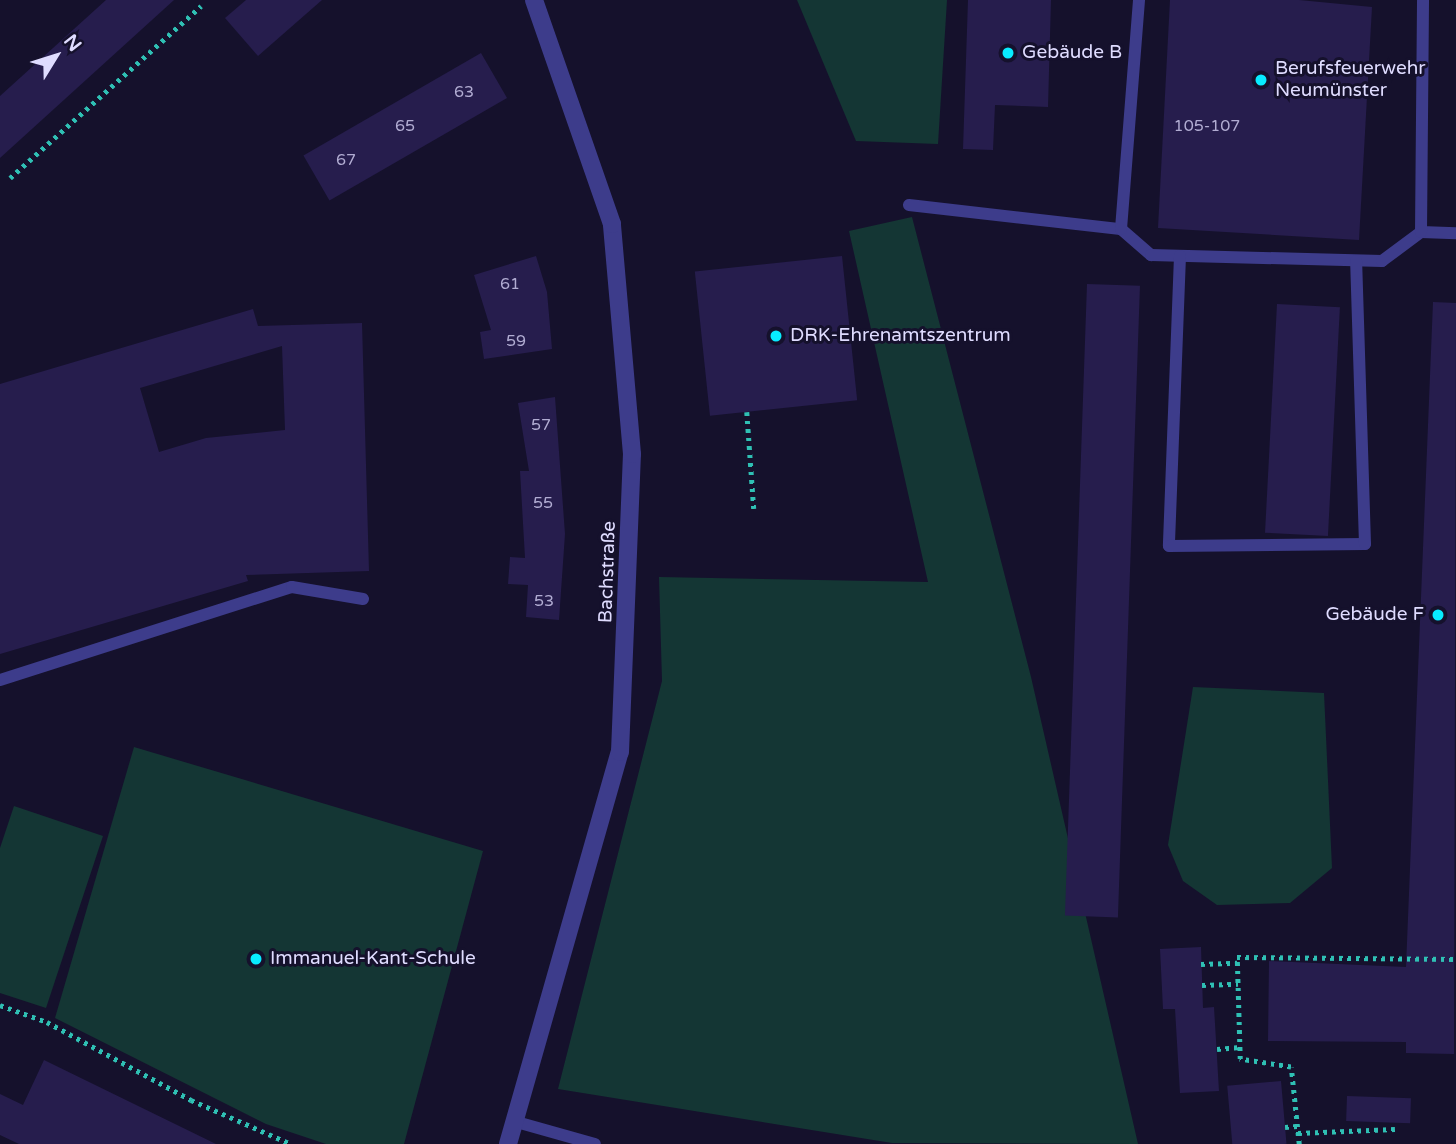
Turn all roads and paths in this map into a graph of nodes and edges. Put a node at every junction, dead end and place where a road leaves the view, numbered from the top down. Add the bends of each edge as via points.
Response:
1 (534, 0) edge
2 (1139, 0) edge
3 (1423, 0) edge
4 (201, 6) dead end
5 (10, 178) dead end
6 (909, 205) dead end
7 (1121, 229) junction
8 (1421, 232) junction
9 (1456, 233) edge
10 (1180, 256) junction
11 (1356, 261) junction
12 (747, 412) dead end
13 (754, 509) dead end
14 (363, 599) dead end
15 (0, 680) edge
16 (1415, 958) junction
17 (1456, 959) edge
18 (1237, 963) junction
19 (1201, 964) dead end
20 (1415, 967) dead end
21 (1238, 984) junction
22 (1202, 985) dead end
23 (0, 1005) edge
24 (1240, 1048) junction
25 (1217, 1049) dead end
26 (513, 1122) junction
27 (1285, 1127) dead end
28 (1298, 1129) junction
29 (1395, 1129) dead end
30 (290, 1144) edge
31 (508, 1144) edge
32 (595, 1144) edge
33 (1299, 1144) edge

1 - 26 street, Bachstraße via 612,224 632,454 620,752
2 - 7 lane
3 - 8 lane
4 - 5 path
6 - 7 lane
7 - 10 lane via 1151,254
8 - 9 lane
8 - 11 lane via 1382,261
10 - 11 lane
10 - 11 lane via 1169,546 1365,544
12 - 13 path
14 - 15 lane via 292,587
16 - 17 path
16 - 18 path via 1237,957
16 - 20 path
18 - 19 path
18 - 21 path
21 - 22 path
21 - 24 path
23 - 30 path via 47,1022 191,1100
24 - 25 path
24 - 28 path via 1240,1059 1291,1067
26 - 31 street, Bachstraße
26 - 32 lane
27 - 28 path
28 - 29 path
28 - 33 path

